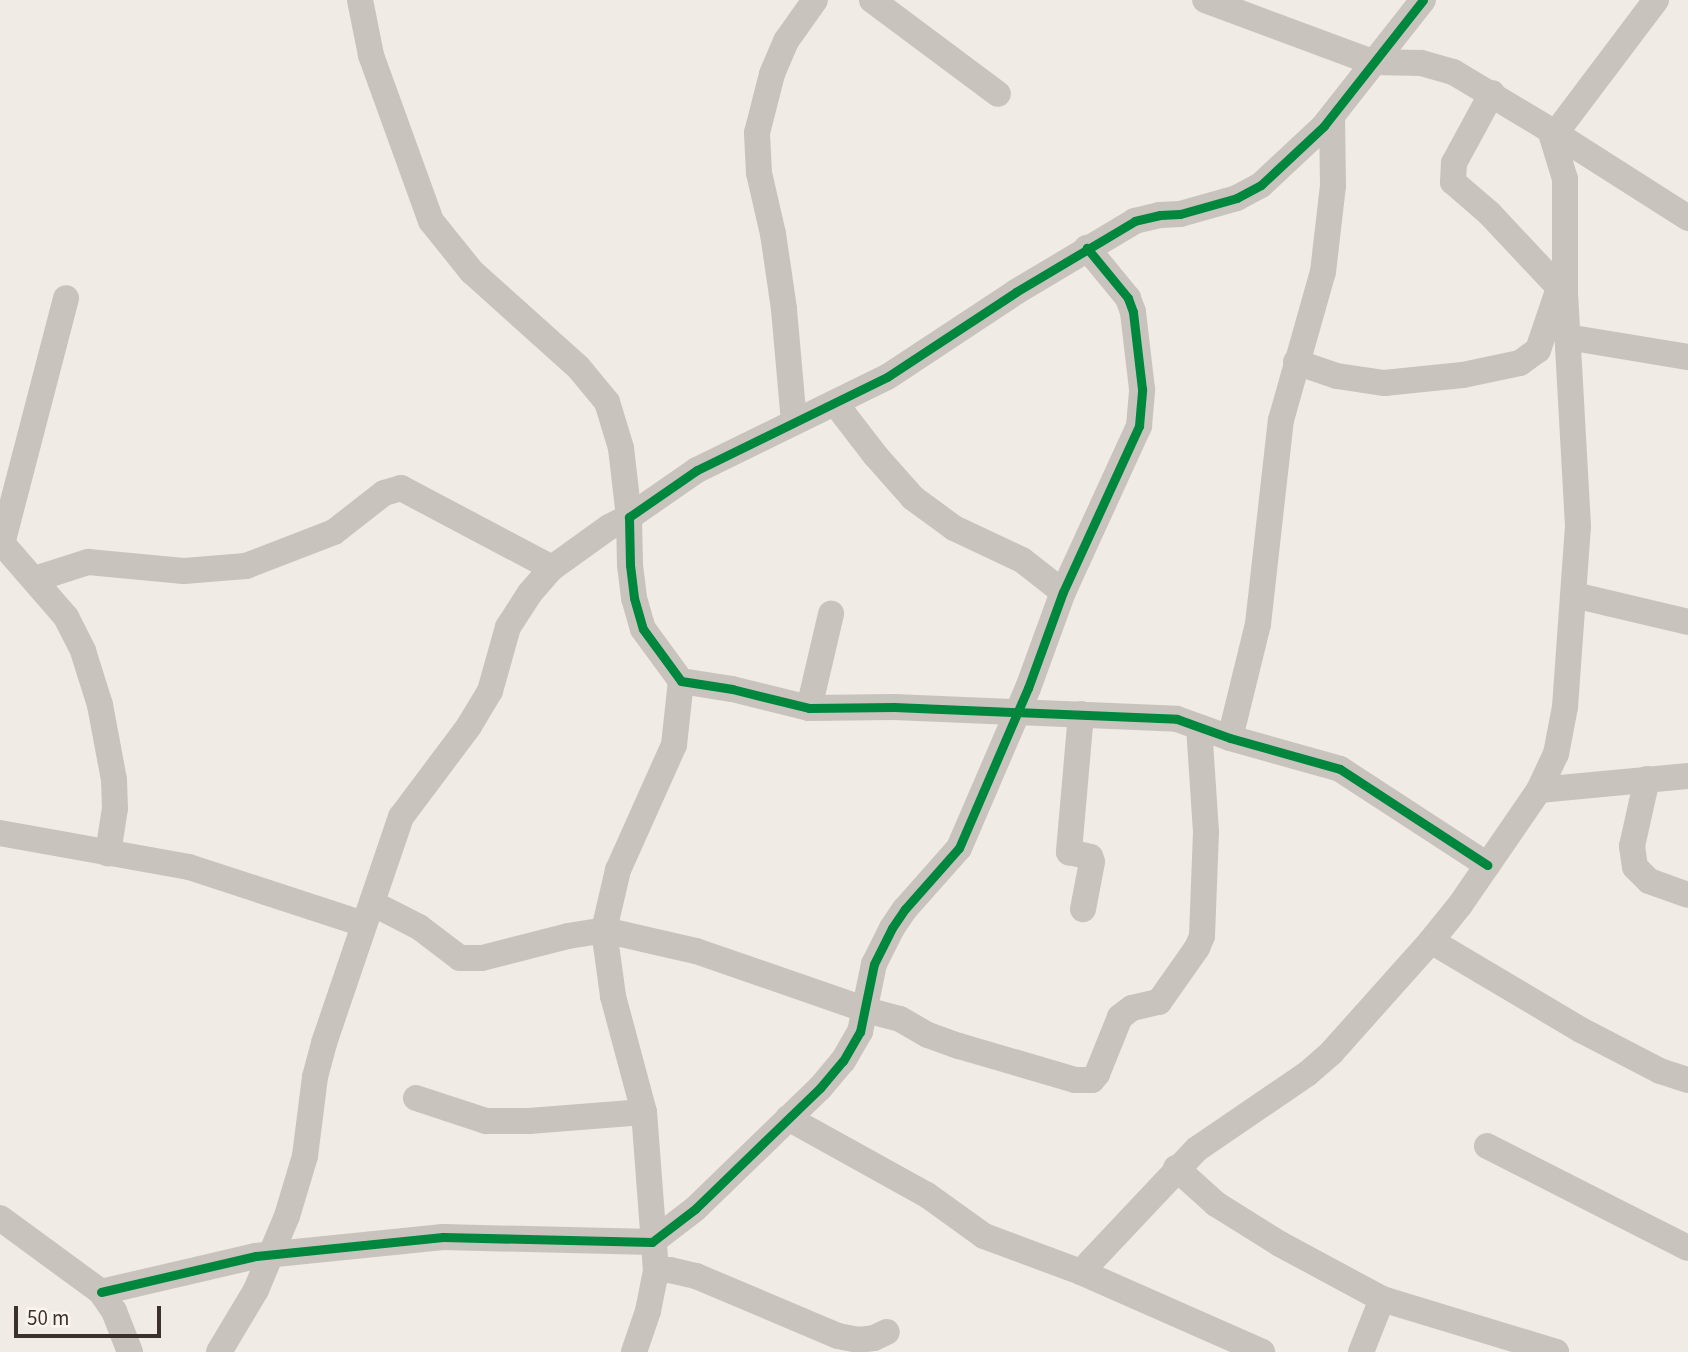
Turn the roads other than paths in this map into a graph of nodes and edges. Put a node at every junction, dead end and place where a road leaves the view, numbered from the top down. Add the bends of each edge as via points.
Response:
1 (360, 0) edge
2 (815, 0) edge
3 (872, 0) edge
4 (1205, 0) edge
5 (1423, 0) edge
6 (1656, 0) edge
7 (1372, 62) junction
8 (1492, 93) junction
9 (998, 94) dead end
10 (1332, 117) junction
11 (1552, 132) junction
12 (1688, 218) edge
13 (1087, 248) junction
14 (1562, 291) junction
15 (65, 298) dead end
16 (1567, 337) junction
17 (1688, 357) edge
18 (1296, 362) junction
19 (835, 403) junction
20 (794, 422) junction
21 (629, 517) junction
22 (1, 543) edge
23 (552, 568) junction
24 (35, 579) junction
25 (1063, 592) junction
26 (1574, 595) junction
27 (831, 614) dead end
28 (1688, 622) edge
29 (681, 681) junction
30 (809, 708) junction
31 (1016, 711) junction
32 (1082, 714) junction
33 (1199, 727) junction
34 (1230, 738) junction
35 (1688, 776) edge
36 (1647, 779) junction
37 (1539, 790) junction
38 (0, 832) edge
39 (108, 853) junction
40 (1487, 865) junction
41 (1688, 895) edge
42 (1083, 909) dead end
43 (367, 913) junction
44 (604, 930) junction
45 (1431, 941) junction
46 (866, 1010) junction
47 (1688, 1080) edge
48 (416, 1098) dead end
49 (644, 1112) junction
50 (788, 1118) junction
51 (1487, 1146) dead end
52 (1176, 1168) junction
53 (0, 1218) edge
54 (652, 1242) junction
55 (1688, 1248) edge
56 (271, 1255) junction
57 (656, 1271) junction
58 (1081, 1272) junction
59 (101, 1292) junction
60 (1382, 1299) junction
61 (887, 1332) dead end
62 (1547, 1351) edge
63 (130, 1352) edge
64 (219, 1352) edge
65 (634, 1352) edge
66 (1262, 1352) edge
67 (1361, 1352) edge

1 - 21 street via 371,55 431,221 472,272 578,368 607,402 621,448
2 - 20 street via 782,52 758,134 759,173 784,309
3 - 9 street
4 - 7 street
5 - 7 street
6 - 11 street
7 - 8 street via 1437,67
7 - 10 street
8 - 11 street
8 - 14 street via 1454,163 1453,182 1489,213
10 - 13 street via 1250,192 1180,214 1135,221
10 - 18 street via 1330,229 1315,305
11 - 12 street
11 - 14 street via 1565,179
13 - 19 street via 921,357
13 - 25 street via 1128,298 1142,389 1132,446
14 - 16 street
14 - 18 street via 1538,350 1520,363 1463,375 1384,383 1337,376
15 - 22 street
16 - 17 street
16 - 26 street via 1578,526
18 - 34 street via 1276,441 1258,624
19 - 20 street
19 - 25 street via 913,498 954,528 1022,561
20 - 21 street via 697,470
21 - 23 street
21 - 29 street via 633,587 643,629
22 - 24 street
23 - 24 street via 401,488 384,493 334,532 246,566 184,571 88,562
23 - 43 street via 508,627 489,691 469,726 401,817
24 - 39 street via 66,617 83,651 100,705 114,780
25 - 31 street
26 - 28 street
26 - 37 street via 1562,731
27 - 30 street
29 - 30 street
29 - 44 street via 674,745 618,870
30 - 31 street
31 - 32 street
31 - 46 street via 959,848 892,928 874,964
32 - 33 street via 1177,719
32 - 42 street via 1069,852 1090,857 1092,862
33 - 34 street
33 - 46 street via 1206,831 1202,936 1158,1002 1132,1008 1120,1017 1092,1080 1075,1080 960,1046 900,1019
34 - 40 street via 1340,769
35 - 36 street
36 - 37 street
36 - 41 street via 1632,846 1635,867 1649,881
37 - 40 street
38 - 39 street
39 - 43 street via 207,872
40 - 45 street
43 - 44 street via 419,927 460,958 471,960
43 - 56 street via 315,1077 305,1156
44 - 46 street via 696,951
44 - 49 street via 613,996
45 - 47 street via 1581,1030 1660,1071
45 - 52 street via 1319,1064 1227,1126
46 - 50 street via 844,1061
48 - 49 street via 486,1121
49 - 54 street
50 - 54 street via 695,1209
50 - 58 street via 927,1195 984,1236
51 - 55 street
52 - 58 street
52 - 60 street via 1216,1204
53 - 59 street
54 - 56 street via 450,1237
54 - 57 street
56 - 59 street
56 - 64 street
57 - 61 street via 696,1276 838,1336 858,1340
57 - 65 street
58 - 66 street
59 - 63 street
60 - 62 street
60 - 67 street

